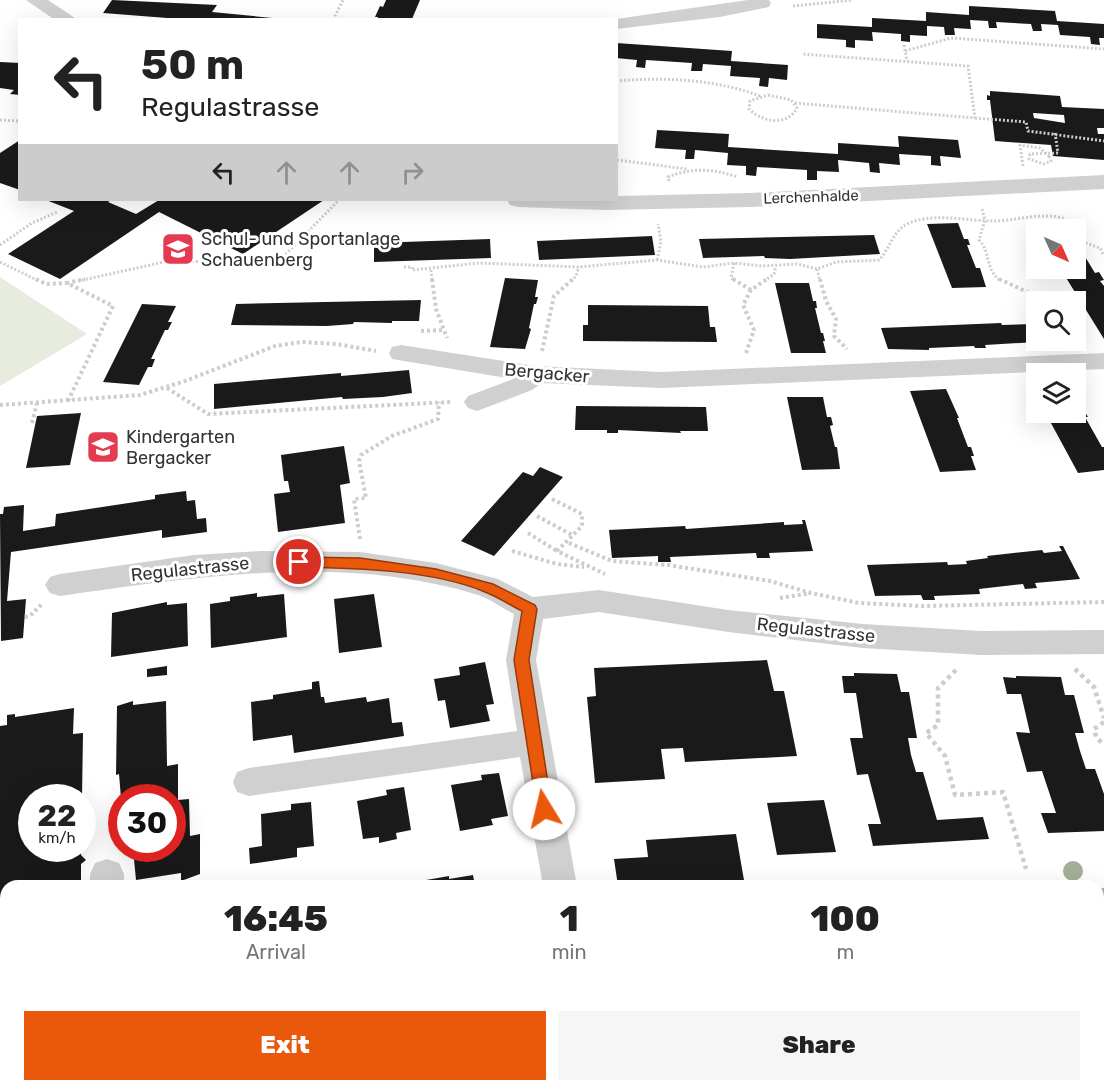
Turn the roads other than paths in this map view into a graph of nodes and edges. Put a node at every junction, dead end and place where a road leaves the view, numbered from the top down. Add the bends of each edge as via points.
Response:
1 (35, 0) edge
2 (762, 3) dead end
3 (66, 18) edge
4 (618, 23) edge
5 (1104, 182) edge
6 (530, 201) edge
7 (401, 353) road end
8 (1104, 362) edge
9 (536, 374) junction
10 (477, 402) road end
11 (60, 585) dead end
12 (530, 609) junction
13 (1104, 642) edge
14 (534, 742) junction
15 (249, 782) dead end
16 (559, 880) edge

1 - 3 street
2 - 4 street via 720,12
5 - 6 street, Lerchenhalde via 889,195 624,204
7 - 9 street, Bergacker
8 - 9 street, Bergacker via 662,380
9 - 10 street via 523,384
11 - 12 street, Regulastrasse via 194,566 360,563 436,574 488,587
12 - 13 street, Regulastrasse via 599,601 863,636 981,643
12 - 14 street via 522,660
14 - 15 street
14 - 16 street

